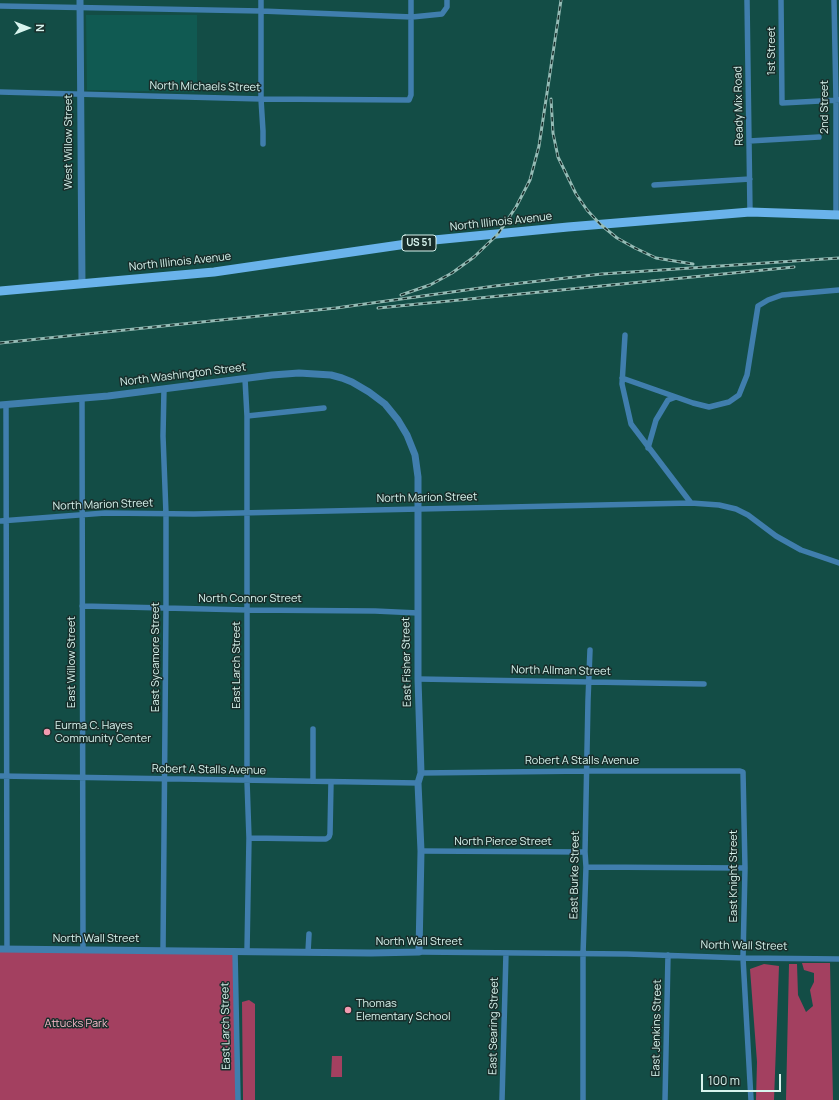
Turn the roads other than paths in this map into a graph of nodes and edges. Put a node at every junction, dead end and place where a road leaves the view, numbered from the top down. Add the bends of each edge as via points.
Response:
1 (80, 0) edge
2 (260, 0) edge
3 (411, 0) edge
4 (447, 0) edge
5 (747, 0) edge
6 (782, 0) edge
7 (836, 0) edge
8 (0, 6) edge
9 (80, 8) junction
10 (260, 11) junction
11 (412, 17) junction
12 (0, 92) edge
13 (80, 94) junction
14 (261, 99) junction
15 (838, 100) edge
16 (819, 137) dead end
17 (749, 141) junction
18 (263, 144) dead end
19 (837, 152) edge
20 (750, 179) junction
21 (654, 185) dead end
22 (750, 212) junction
23 (837, 215) edge
24 (82, 284) junction
25 (839, 290) edge
26 (0, 291) edge
27 (625, 335) dead end
28 (622, 378) junction
29 (245, 379) junction
30 (164, 389) junction
31 (365, 390) joint
32 (676, 397) junction
33 (82, 398) junction
34 (3, 405) edge
35 (324, 408) dead end
36 (247, 416) junction
37 (648, 448) junction
38 (691, 502) junction
39 (418, 509) junction
40 (246, 512) junction
41 (81, 514) junction
42 (166, 514) junction
43 (3, 521) edge
44 (839, 563) edge
45 (82, 606) junction
46 (166, 609) junction
47 (247, 610) junction
48 (418, 613) junction
49 (590, 650) dead end
50 (418, 679) junction
51 (588, 682) junction
52 (704, 684) dead end
53 (313, 728) dead end
54 (587, 771) junction
55 (744, 772) joint
56 (421, 773) junction
57 (3, 776) edge
58 (83, 777) junction
59 (165, 779) junction
60 (247, 781) junction
61 (313, 781) junction
62 (331, 782) junction
63 (418, 783) junction
64 (249, 838) junction
65 (421, 851) junction
66 (585, 852) junction
67 (586, 867) junction
68 (745, 868) junction
69 (309, 934) dead end
70 (3, 949) edge
71 (83, 950) junction
72 (163, 950) junction
73 (235, 951) junction
74 (247, 951) junction
75 (308, 952) junction
76 (419, 952) junction
77 (506, 953) junction
78 (583, 954) junction
79 (668, 956) junction
80 (743, 958) junction
81 (839, 959) edge
82 (238, 1100) edge
83 (502, 1100) edge
84 (583, 1100) edge
85 (666, 1100) edge
86 (751, 1100) edge

1 - 9 street, West Willow Street
2 - 10 street
3 - 11 street
4 - 11 street via 447,8 442,14
5 - 17 street, Ready Mix Road
6 - 15 street, 1st Street via 782,103
7 - 15 street, 2nd Street
8 - 9 street
9 - 10 street
9 - 13 street, West Willow Street
10 - 11 street
10 - 14 street
11 - 14 street, North Michaels Street via 409,100
12 - 13 street, North Michaels Street
13 - 14 street, North Michaels Street
13 - 24 street, West Willow Street
14 - 18 street
15 - 19 street, 2nd Street
16 - 17 street
17 - 20 street, Ready Mix Road
19 - 23 street, 2nd Street
20 - 21 street
20 - 22 street, Ready Mix Road
22 - 23 main road, North Illinois Avenue / US 51
22 - 24 main road, North Illinois Avenue / US 51 via 434,240 214,272
24 - 26 main road, North Illinois Avenue / US 51
25 - 32 street via 782,296 758,306 747,375 739,395 729,402 709,408
27 - 28 street
28 - 32 street
28 - 37 street via 631,424
29 - 30 street, North Washington Street
29 - 31 street, North Washington Street via 299,373 330,375 352,382
29 - 36 street, East Larch Street
30 - 33 street, North Washington Street
30 - 42 street, East Sycamore Street
31 - 39 street, East Fisher Street via 385,404 407,435 415,455
32 - 37 street via 668,400 656,420
33 - 34 street, North Washington Street
33 - 41 street, East Willow Street
34 - 43 street
35 - 36 street
36 - 40 street, East Larch Street
37 - 38 street
38 - 39 street, North Marion Street
38 - 44 street, North Marion Street via 736,509 802,550
39 - 40 street, North Marion Street
39 - 48 street, East Fisher Street
40 - 42 street, North Marion Street
40 - 47 street, East Larch Street
41 - 42 street, North Marion Street
41 - 43 street, North Marion Street
41 - 45 street, East Willow Street
42 - 46 street, East Sycamore Street
43 - 57 street
45 - 46 street, North Connor Street
45 - 58 street, East Willow Street
46 - 47 street, North Connor Street
46 - 59 street, East Sycamore Street
47 - 48 street, North Connor Street via 375,610
47 - 60 street, East Larch Street
48 - 50 street, East Fisher Street
49 - 51 street, East Burke Street
50 - 51 street, North Allman Street
50 - 56 street, East Fisher Street
51 - 52 street, North Allman Street
51 - 54 street, East Burke Street
53 - 61 street
54 - 55 street, Robert A Stalls Avenue
54 - 56 street, Robert A Stalls Avenue
54 - 66 street, East Burke Street
55 - 68 street, East Knight Street
56 - 63 street, East Fisher Street
57 - 58 street, Robert A Stalls Avenue
57 - 70 street
58 - 59 street, Robert A Stalls Avenue
58 - 71 street, East Willow Street
59 - 60 street, Robert A Stalls Avenue
59 - 72 street, East Sycamore Street
60 - 61 street, Robert A Stalls Avenue
60 - 64 street, East Larch Street
61 - 62 street, Robert A Stalls Avenue
62 - 63 street, Robert A Stalls Avenue
62 - 64 street via 329,837
63 - 65 street, East Fisher Street
64 - 74 street, East Larch Street
65 - 66 street, North Pierce Street
65 - 76 street, East Fisher Street
66 - 67 street, East Burke Street
67 - 68 street
67 - 78 street, East Burke Street
68 - 80 street, East Knight Street
69 - 75 street
70 - 71 street, North Wall Street
71 - 72 street, North Wall Street
72 - 73 street, North Wall Street
73 - 74 street, North Wall Street
73 - 82 street, East Larch Street
74 - 75 street, North Wall Street
75 - 76 street, North Wall Street
76 - 77 street, North Wall Street
77 - 78 street, North Wall Street
77 - 83 street, East Searing Street
78 - 79 street, North Wall Street
78 - 84 street, East Burke Street
79 - 80 street, North Wall Street
79 - 85 street, East Jenkins Street
80 - 81 street, North Wall Street
80 - 86 street, East Knight Street

